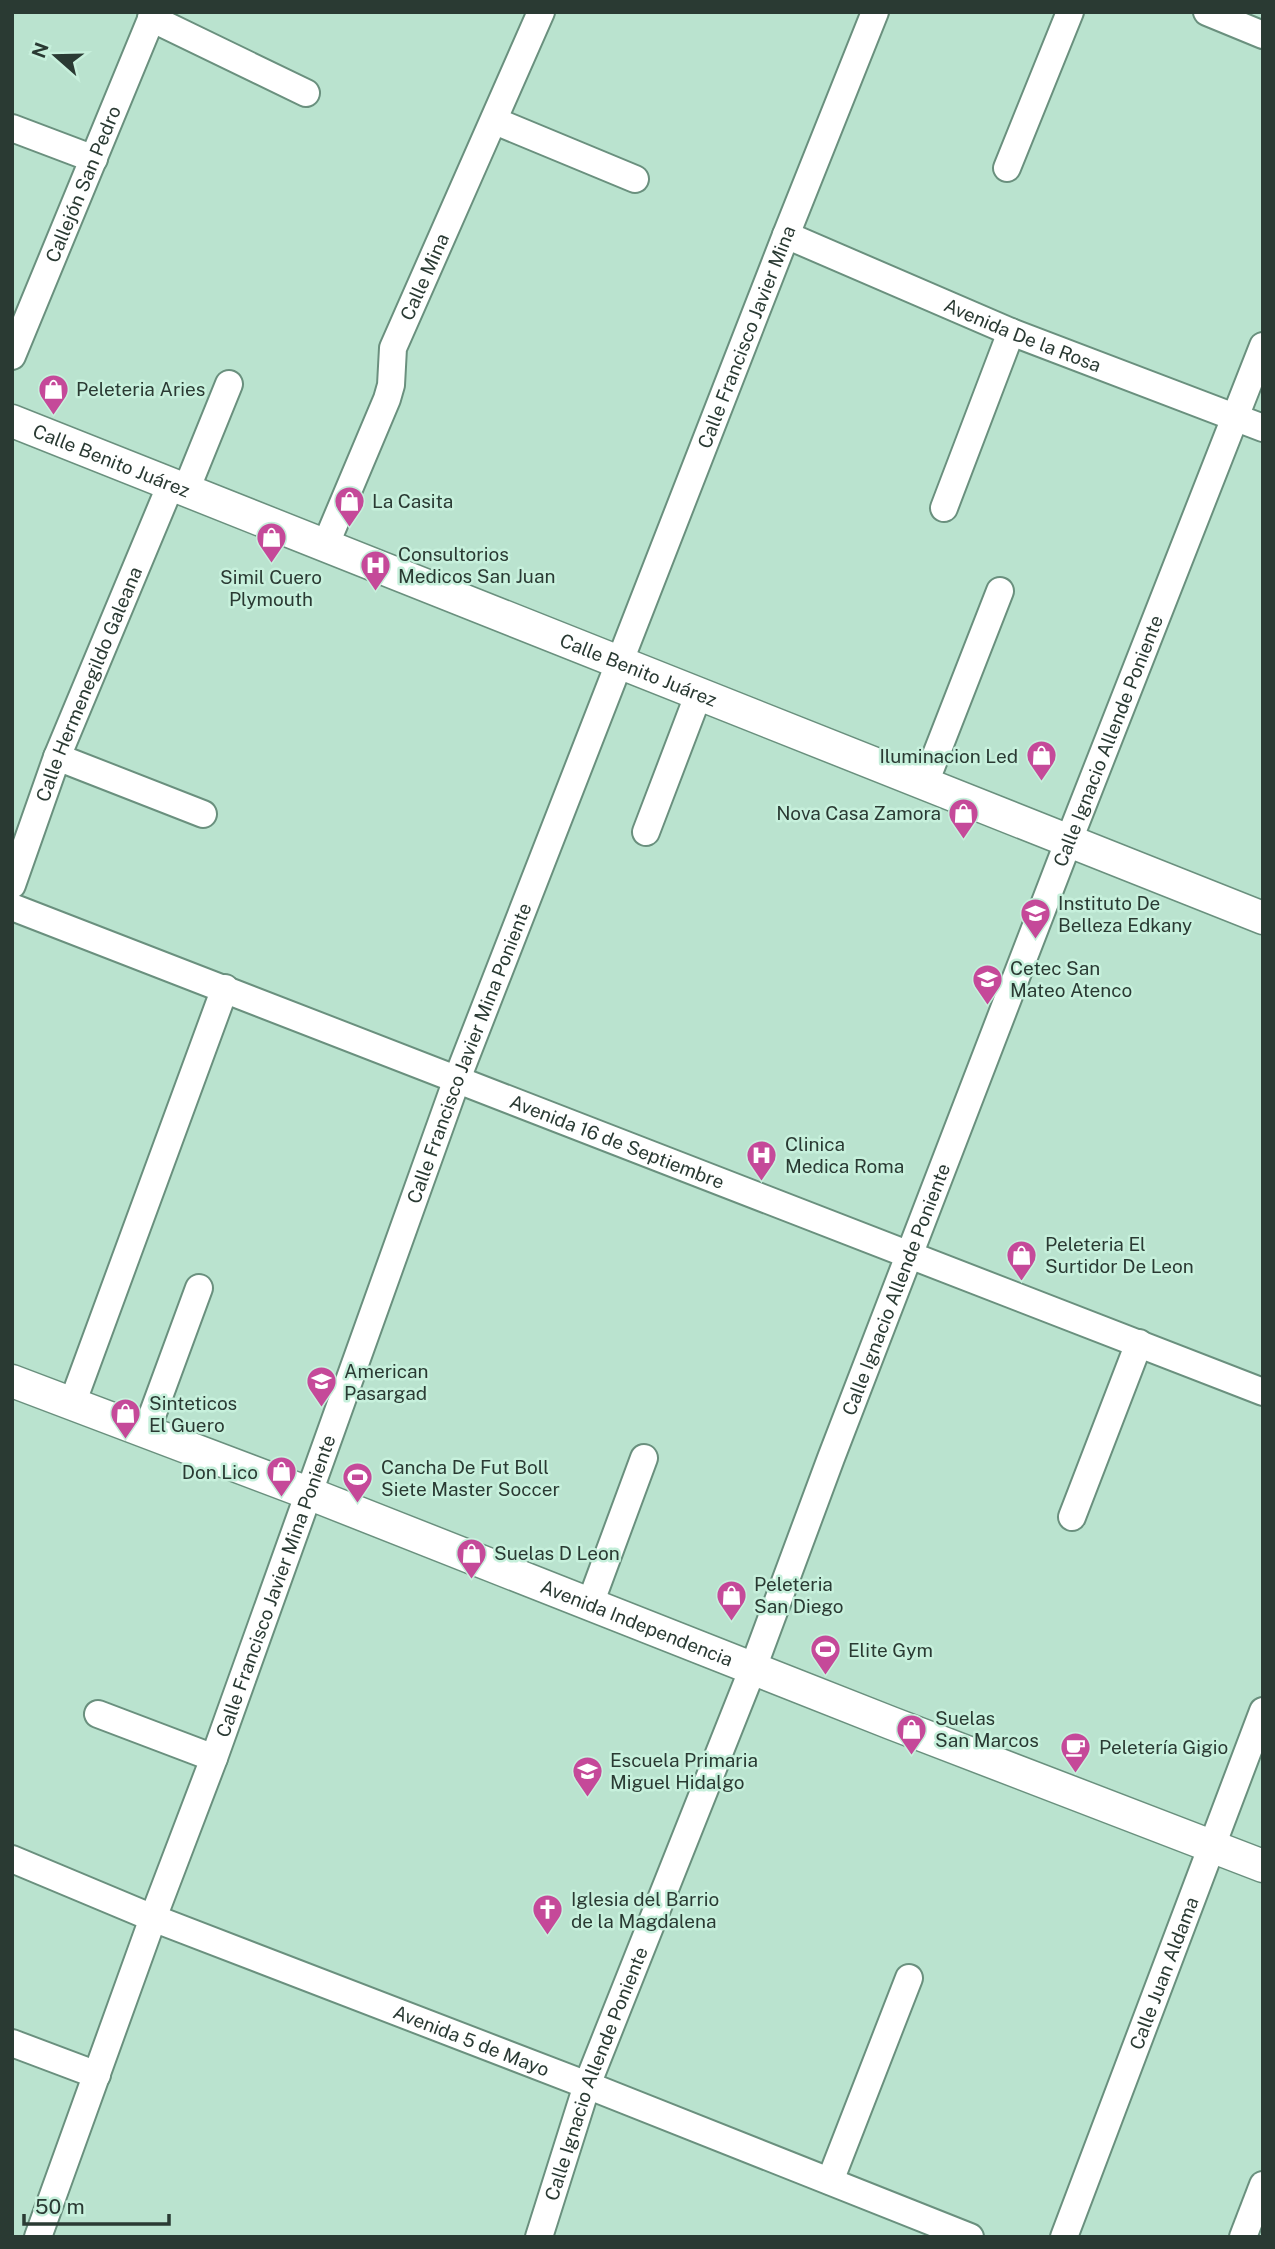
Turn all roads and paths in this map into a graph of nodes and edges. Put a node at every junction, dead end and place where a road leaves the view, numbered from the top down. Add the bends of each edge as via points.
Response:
1 (541, 12) edge
2 (875, 12) edge
3 (1070, 12) edge
4 (1207, 12) edge
5 (152, 15) edge
6 (1263, 36) edge
7 (306, 93) dead end
8 (495, 121) junction
9 (12, 128) edge
10 (94, 159) junction
11 (1007, 168) dead end
12 (635, 179) dead end
13 (786, 235) junction
14 (1011, 332) junction
15 (1263, 345) edge
16 (12, 356) edge
17 (229, 384) dead end
18 (1233, 416) junction
19 (12, 421) edge
20 (1263, 428) edge
21 (178, 487) junction
22 (944, 508) dead end
23 (325, 546) junction
24 (1000, 591) dead end
25 (619, 661) junction
26 (699, 693) junction
27 (57, 757) junction
28 (925, 783) junction
29 (203, 814) dead end
30 (646, 832) dead end
31 (1069, 840) junction
32 (12, 885) edge
33 (12, 906) edge
34 (1263, 918) edge
35 (225, 988) junction
36 (457, 1079) junction
37 (910, 1253) junction
38 (199, 1288) dead end
39 (1139, 1343) junction
40 (12, 1381) edge
41 (1263, 1392) edge
42 (72, 1404) junction
43 (146, 1432) junction
44 (644, 1458) dead end
45 (308, 1493) junction
46 (1072, 1517) dead end
47 (590, 1604) junction
48 (753, 1668) junction
49 (1263, 1711) edge
50 (98, 1714) dead end
51 (215, 1758) junction
52 (1210, 1846) junction
53 (12, 1859) edge
54 (1263, 1866) edge
55 (153, 1918) junction
56 (909, 1978) dead end
57 (12, 2043) edge
58 (97, 2075) junction
59 (587, 2085) junction
60 (830, 2181) junction
61 (1263, 2185) edge
62 (38, 2237) edge
63 (538, 2237) edge
64 (970, 2237) edge
65 (1064, 2237) edge
66 (1243, 2237) edge

1 - 8 street, Calle Mina
2 - 13 street, Calle Francisco Javier Mina
3 - 11 street
4 - 6 street
5 - 7 street
5 - 10 street, Callejón San Pedro
8 - 12 street
8 - 23 street, Calle Mina via 393,348 387,399
9 - 10 street
10 - 16 street, Callejón San Pedro
13 - 14 street, Avenida De la Rosa
13 - 25 street, Calle Francisco Javier Mina
14 - 18 street, Avenida De la Rosa
14 - 22 street
15 - 18 street, Calle Ignacio Allende Poniente
17 - 21 street, Calle Hermenegildo Galeana
18 - 20 street, Avenida De la Rosa
18 - 31 street, Calle Ignacio Allende Poniente
19 - 21 main road, Calle Benito Juárez
21 - 23 main road, Calle Benito Juárez
21 - 27 street, Calle Hermenegildo Galeana
23 - 25 main road, Calle Benito Juárez
24 - 28 street
25 - 26 main road, Calle Benito Juárez
25 - 36 street, Calle Francisco Javier Mina Poniente
26 - 28 main road, Calle Benito Juárez
26 - 30 street
27 - 29 street
27 - 32 street, Calle Hermenegildo Galeana
28 - 31 main road, Calle Benito Juárez
31 - 34 main road, Calle Benito Juárez
31 - 37 street, Calle Ignacio Allende Poniente
33 - 35 street, Avenida 16 de Septiembre
35 - 36 street, Avenida 16 de Septiembre
35 - 42 street
36 - 37 street, Avenida 16 de Septiembre
36 - 45 street, Calle Francisco Javier Mina Poniente
37 - 39 street, Avenida 16 de Septiembre
37 - 48 street, Calle Ignacio Allende Poniente
38 - 43 street
39 - 41 street, Avenida 16 de Septiembre
39 - 46 street
40 - 42 main road, Avenida Independencia
42 - 43 main road, Avenida Independencia
43 - 45 main road, Avenida Independencia
44 - 47 street
45 - 47 main road, Avenida Independencia
45 - 51 street, Calle Francisco Javier Mina Poniente
47 - 48 main road, Avenida Independencia
48 - 52 main road, Avenida Independencia
48 - 59 street, Calle Ignacio Allende Poniente
49 - 52 street, Calle Juan Aldama
50 - 51 street
51 - 55 street, Calle Francisco Javier Mina Poniente
52 - 54 main road, Avenida Independencia
52 - 65 street, Calle Juan Aldama
53 - 55 street, Avenida 5 de Mayo
55 - 58 street, Calle Francisco Javier Mina Poniente
55 - 59 street, Avenida 5 de Mayo
56 - 60 street
57 - 58 street
58 - 62 street, Calle Francisco Javier Mina Poniente
59 - 60 street, Avenida 5 de Mayo
59 - 63 street, Calle Ignacio Allende Poniente
60 - 64 street, Avenida 5 de Mayo
61 - 66 street

